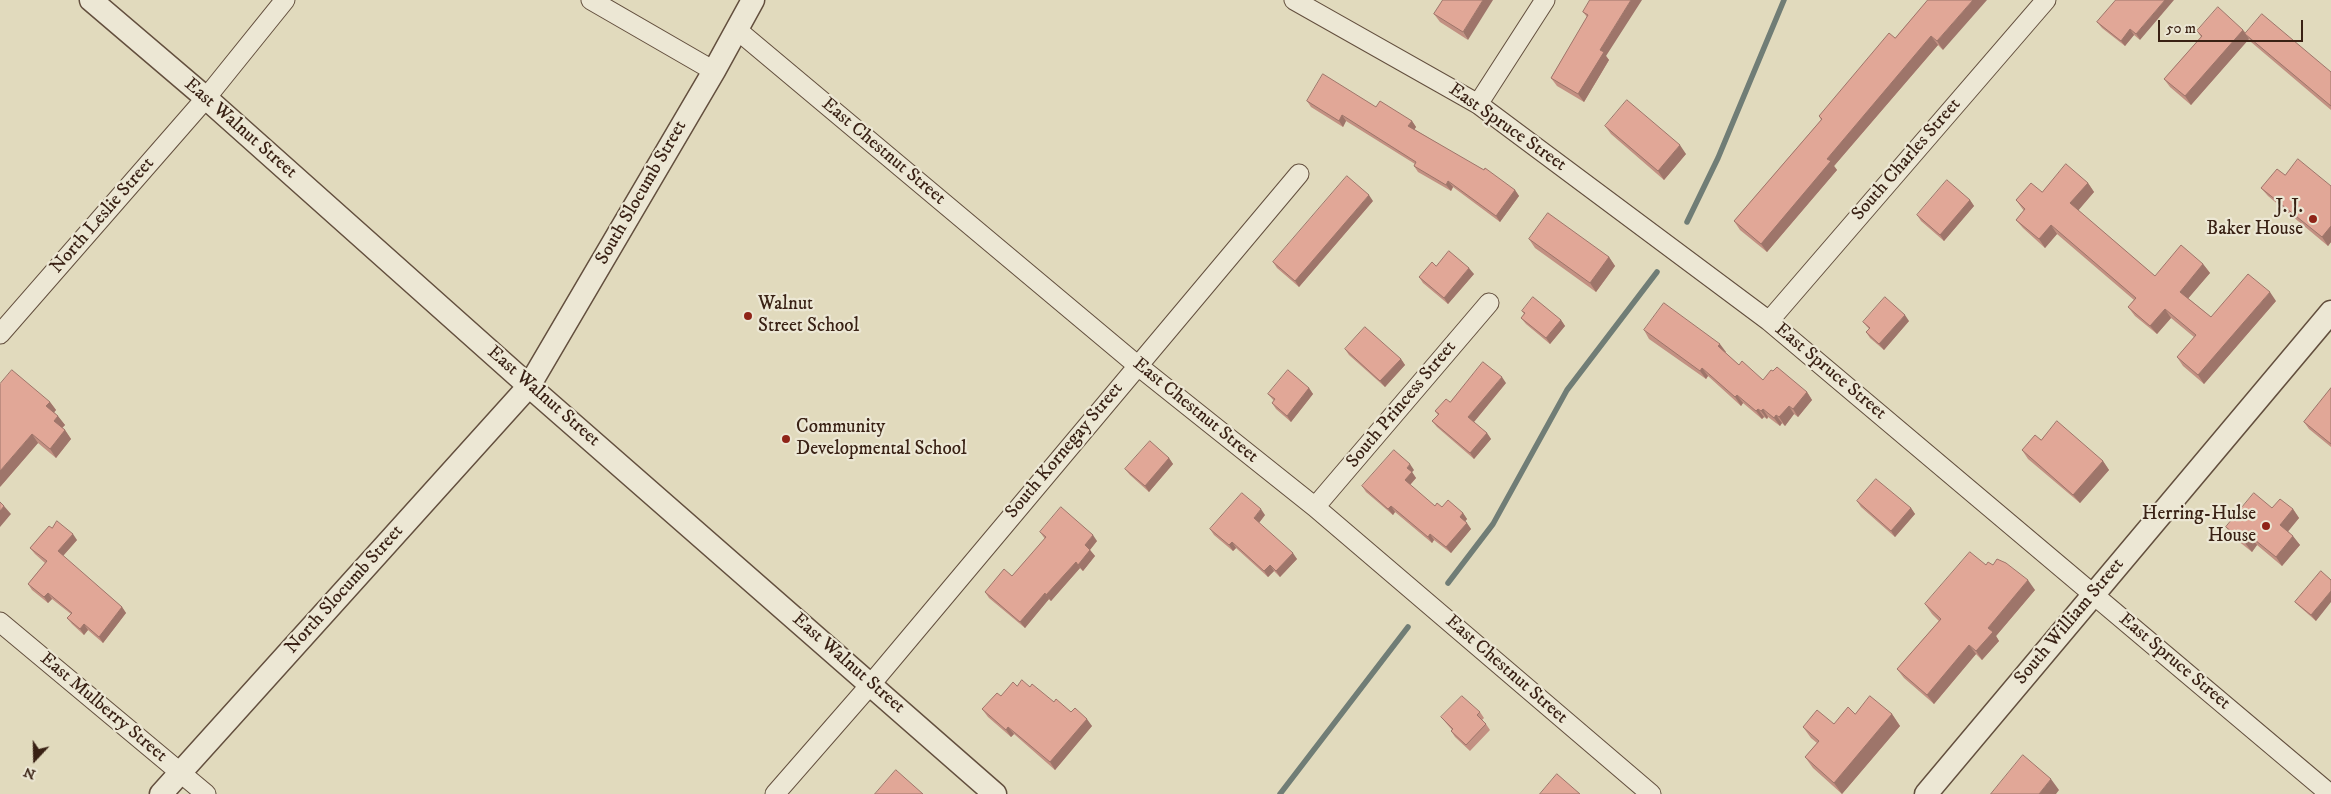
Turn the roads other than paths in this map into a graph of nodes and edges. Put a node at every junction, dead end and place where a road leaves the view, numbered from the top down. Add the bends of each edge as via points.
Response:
1 (91, 0) edge
2 (285, 0) edge
3 (591, 0) edge
4 (753, 0) edge
5 (1294, 0) edge
6 (1545, 0) edge
7 (2046, 0) edge
8 (736, 29) junction
9 (714, 71) junction
10 (206, 98) junction
11 (1478, 104) junction
12 (1299, 174) dead end
13 (1489, 303) dead end
14 (2331, 312) edge
15 (1769, 321) junction
16 (0, 334) edge
17 (1137, 365) junction
18 (529, 386) junction
19 (1315, 507) junction
20 (2093, 595) junction
21 (0, 622) edge
22 (871, 684) junction
23 (180, 772) junction
24 (161, 794) edge
25 (206, 794) edge
26 (775, 794) edge
27 (995, 794) edge
28 (1651, 794) edge
29 (1926, 794) edge
30 (2330, 794) edge

1 - 10 street, East Walnut Street
2 - 10 street, North Leslie Street
3 - 9 street
4 - 8 street, South Slocumb Street
5 - 11 street, East Spruce Street
6 - 11 street
7 - 15 street, South Charles Street
8 - 9 street, South Slocumb Street
8 - 17 street, East Chestnut Street
9 - 18 street, South Slocumb Street
10 - 16 street, North Leslie Street
10 - 18 street, East Walnut Street
11 - 15 street, East Spruce Street
12 - 17 street, South Kornegay Street
13 - 19 street, South Princess Street
14 - 20 street, South William Street
15 - 20 street, East Spruce Street
17 - 19 street, East Chestnut Street
17 - 22 street, South Kornegay Street
18 - 22 street, East Walnut Street
18 - 23 street, North Slocumb Street
19 - 28 street, East Chestnut Street
20 - 29 street, South William Street
20 - 30 street, East Spruce Street
21 - 23 street, East Mulberry Street
22 - 26 street, South Kornegay Street
22 - 27 street, East Walnut Street
23 - 24 street, North Slocumb Street
23 - 25 street, East Mulberry Street

